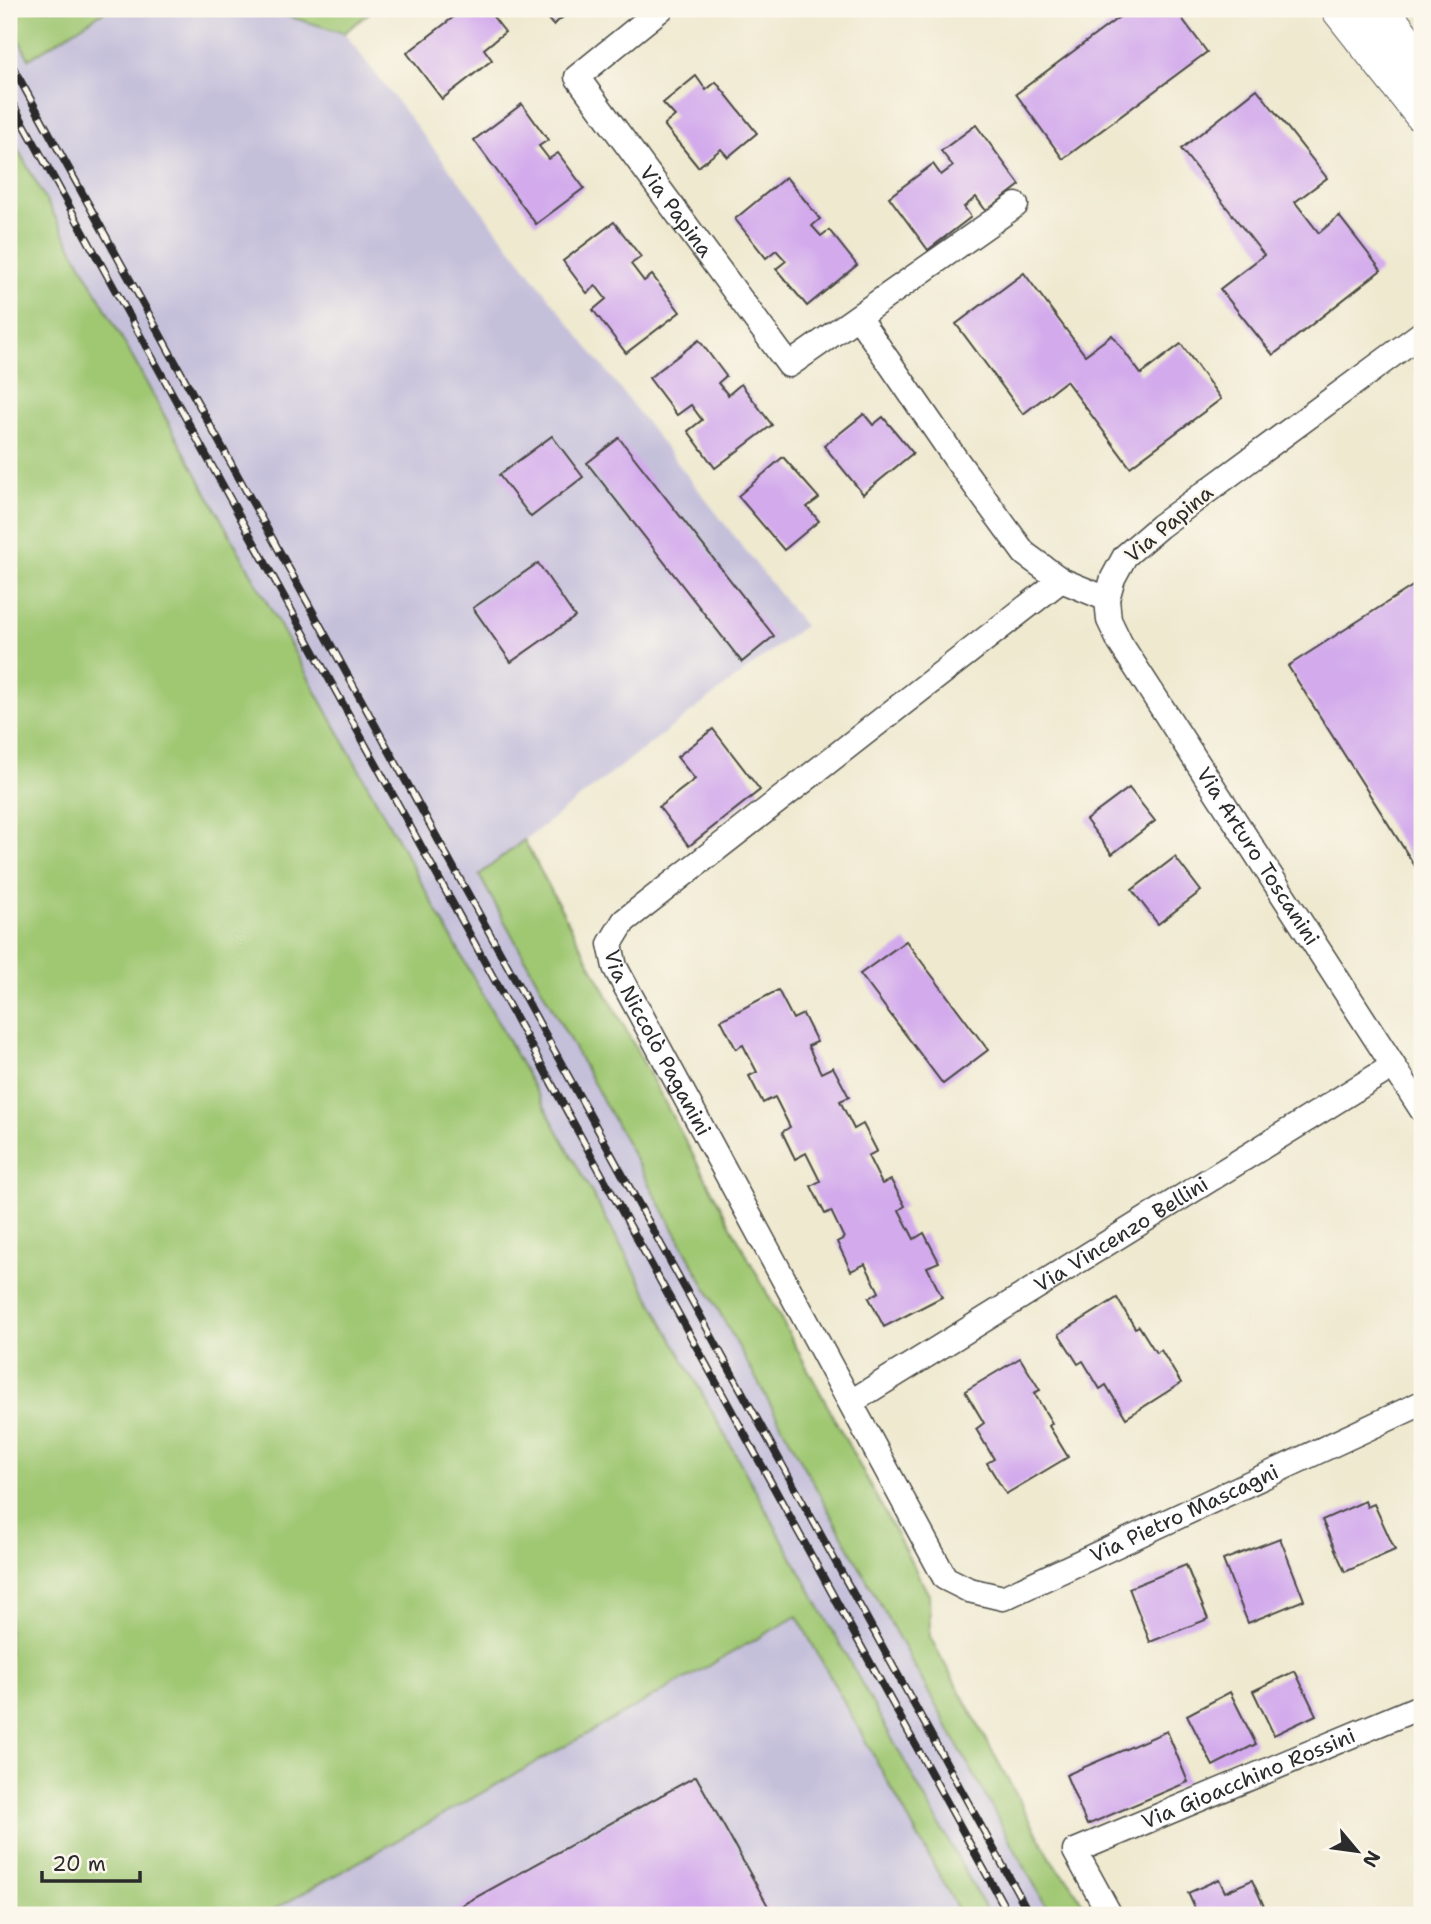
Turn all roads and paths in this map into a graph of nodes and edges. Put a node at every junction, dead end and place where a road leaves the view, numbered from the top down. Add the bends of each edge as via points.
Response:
1 (661, 9) edge
2 (1340, 9) edge
3 (1380, 9) edge
4 (1422, 64) edge
5 (1422, 114) edge
6 (1016, 205) dead end
7 (858, 317) junction
8 (1422, 333) edge
9 (1061, 580) junction
10 (1107, 599) junction
11 (1394, 1066) junction
12 (1422, 1110) edge
13 (851, 1402) junction
14 (1422, 1403) edge
15 (945, 1578) joint
16 (1422, 1706) edge
17 (1110, 1915) edge

1 - 7 street, Via Papina via 577,77 789,365
2 - 5 main road
3 - 4 main road
6 - 7 street, Via Papina
7 - 9 street via 1025,554
8 - 10 street, Via Papina via 1160,526 1125,556
9 - 10 street
9 - 13 street, Via Niccolò Paganini via 624,921 610,944 615,967
10 - 11 street, Via Arturo Toscanini via 1120,643
11 - 12 street, Via Arturo Toscanini
11 - 13 street, Via Vincenzo Bellini
13 - 15 street, Via Niccolò Paganini
14 - 15 street, Via Pietro Mascagni via 1003,1598 969,1590
16 - 17 street, Via Gioacchino Rossini via 1076,1851

